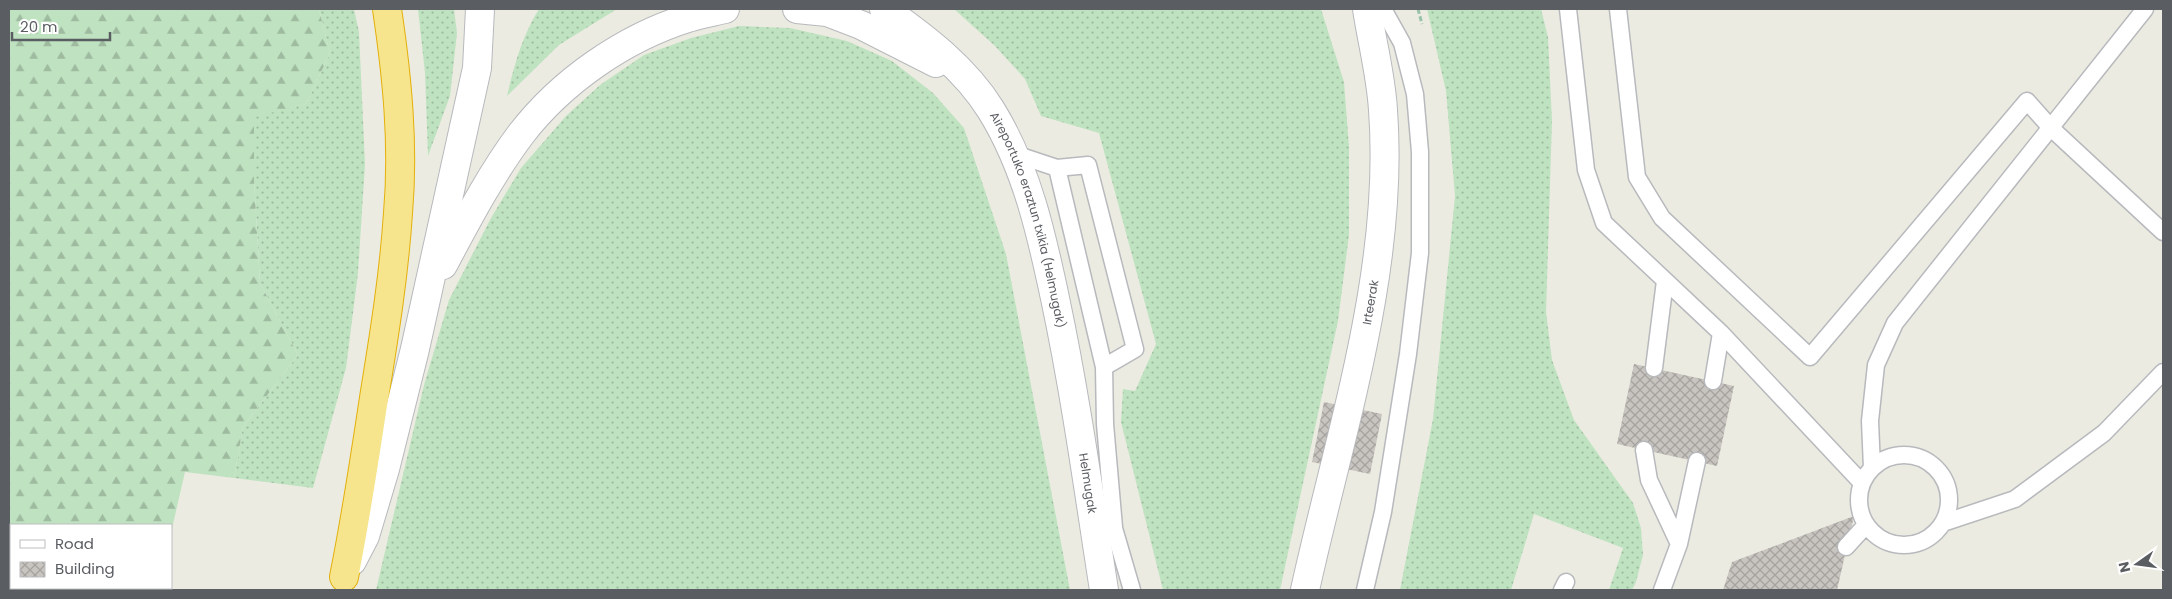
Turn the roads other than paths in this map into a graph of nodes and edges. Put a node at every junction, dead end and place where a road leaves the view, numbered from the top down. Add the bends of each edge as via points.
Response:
1 (387, 9) edge
2 (480, 9) edge
3 (725, 9) edge
4 (797, 9) edge
5 (884, 9) edge
6 (1367, 9) edge
7 (1383, 9) edge
8 (1568, 9) edge
9 (1618, 9) edge
10 (2145, 9) edge
11 (963, 74) junction
12 (2051, 128) junction
13 (1015, 154) junction
14 (1057, 168) junction
15 (2163, 232) edge
16 (1665, 280) junction
17 (428, 293) junction
18 (1721, 333) junction
19 (1104, 367) junction
20 (1654, 368) dead end
21 (2163, 372) edge
22 (1071, 376) junction
23 (1713, 381) dead end
24 (1644, 450) dead end
25 (1697, 461) dead end
26 (1872, 468) junction
27 (1862, 483) junction
28 (1943, 523) junction
29 (1866, 525) junction
30 (1114, 527) junction
31 (1678, 544) junction
32 (1846, 547) dead end
33 (342, 584) edge
34 (1104, 590) edge
35 (1132, 590) edge
36 (1305, 590) edge
37 (1365, 590) edge
38 (1662, 590) edge

1 - 33 highway via 394,56 399,137 399,212 355,524
2 - 17 street via 477,68
3 - 17 street via 688,18 637,40 613,52 561,91 522,133 484,190
4 - 11 street via 827,12 861,25
5 - 11 street, Aireportuko eraztun txikia (Helmugak) via 923,36
6 - 36 street, Irteerak via 1383,109 1384,185 1374,285 1342,439
7 - 37 lane via 1402,43 1415,94 1420,152 1420,253 1383,512
8 - 16 lane via 1586,170 1604,223
9 - 12 lane via 1637,177 1662,218 1810,358 2027,100
10 - 12 lane
11 - 13 street, Aireportuko eraztun txikia (Helmugak) via 990,108
12 - 15 lane
12 - 26 lane via 1895,323 1876,365 1870,421
13 - 14 lane
13 - 22 street, Aireportuko eraztun txikia (Helmugak) via 1034,212
14 - 19 lane
14 - 19 lane via 1088,165 1136,349
16 - 18 lane
16 - 20 lane
17 - 33 street via 385,469 365,536
18 - 23 lane
18 - 27 lane
19 - 30 lane via 1105,424
21 - 28 lane via 2104,433 2015,499
22 - 30 lane
22 - 34 street, Helmugak
24 - 31 lane via 1649,480
25 - 31 lane
26 - 27 lane
26 - 28 lane via 1890,457 1912,455 1932,464 1945,481 1949,503
27 - 29 lane via 1858,497
28 - 29 lane via 1917,544 1906,545 1883,540
29 - 32 lane
30 - 35 lane
31 - 38 lane

